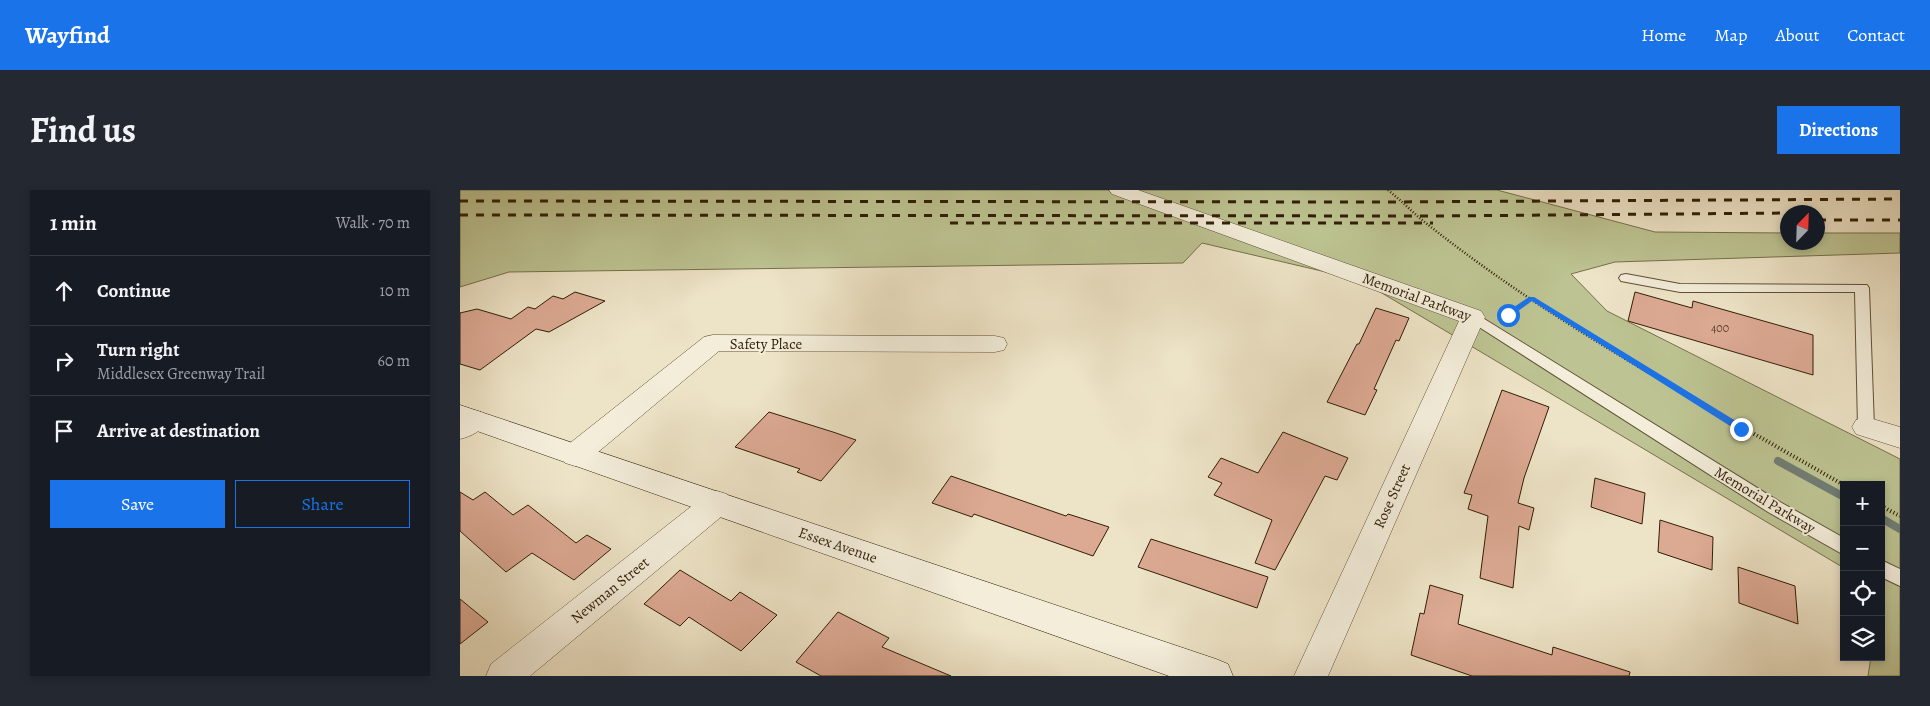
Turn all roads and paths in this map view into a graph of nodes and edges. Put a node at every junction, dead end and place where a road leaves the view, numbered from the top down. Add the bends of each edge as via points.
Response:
1 (1119, 190) edge
2 (1388, 190) edge
3 (1626, 278) dead end
4 (1531, 298) junction
5 (1508, 315) dead end
6 (1473, 317) junction
7 (995, 344) dead end
8 (465, 422) edge
9 (1866, 427) joint
10 (1900, 438) edge
11 (575, 454) junction
12 (1840, 483) edge
13 (717, 503) junction
14 (1885, 508) edge
15 (1900, 516) edge
16 (1840, 545) edge
17 (1885, 570) edge
18 (1900, 578) edge
19 (503, 676) edge
20 (1216, 676) edge
21 (1311, 676) edge

1 - 6 street, Memorial Parkway
2 - 4 path via 1434,230
3 - 9 lane via 1680,288 1862,288
4 - 5 path
4 - 12 path via 1741,429
6 - 16 lane, Memorial Parkway via 1774,507
6 - 21 street, Rose Street
7 - 11 street, Safety Place via 713,344
8 - 11 street, Essex Avenue
9 - 10 street
11 - 13 street, Essex Avenue
13 - 19 street, Newman Street
13 - 20 street, Essex Avenue
14 - 15 path
17 - 18 lane

